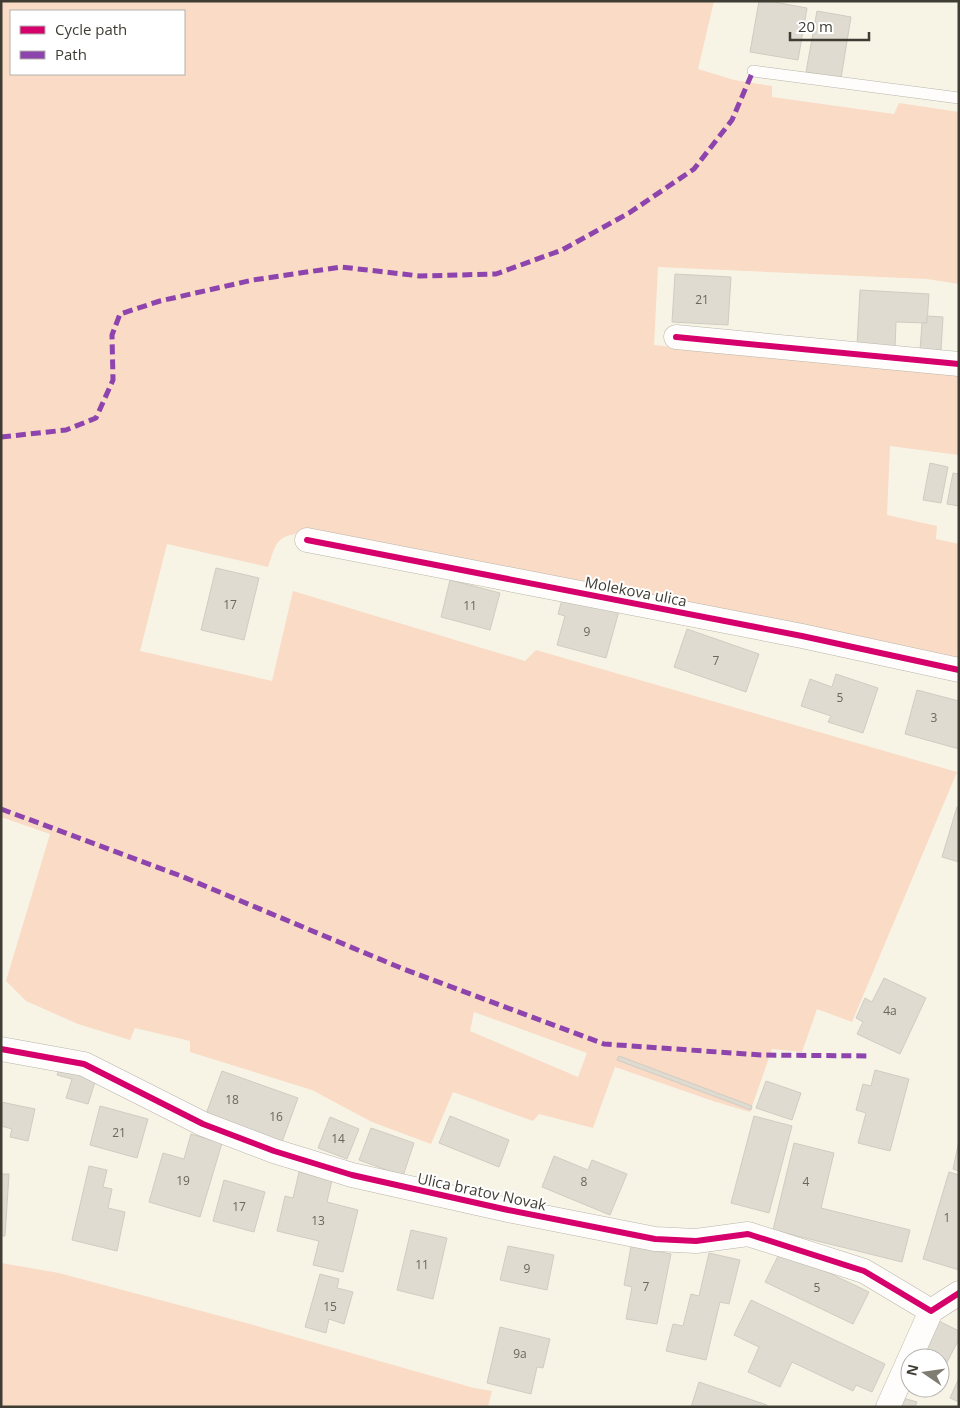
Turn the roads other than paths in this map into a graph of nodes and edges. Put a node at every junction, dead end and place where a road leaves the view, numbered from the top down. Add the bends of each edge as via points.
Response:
1 (752, 71) dead end
2 (959, 98) edge
3 (676, 337) dead end
4 (959, 364) edge
5 (307, 540) dead end
6 (959, 670) edge
7 (1, 1049) edge
8 (959, 1293) edge
9 (931, 1311) junction
10 (888, 1407) edge

1 - 2 lane
3 - 4 street
5 - 6 street, Molekova ulica via 802,636
7 - 9 street, Ulica bratov Novak via 84,1064 203,1124 274,1151 352,1175 655,1239 696,1241 748,1234 864,1271
8 - 9 street
9 - 10 street

